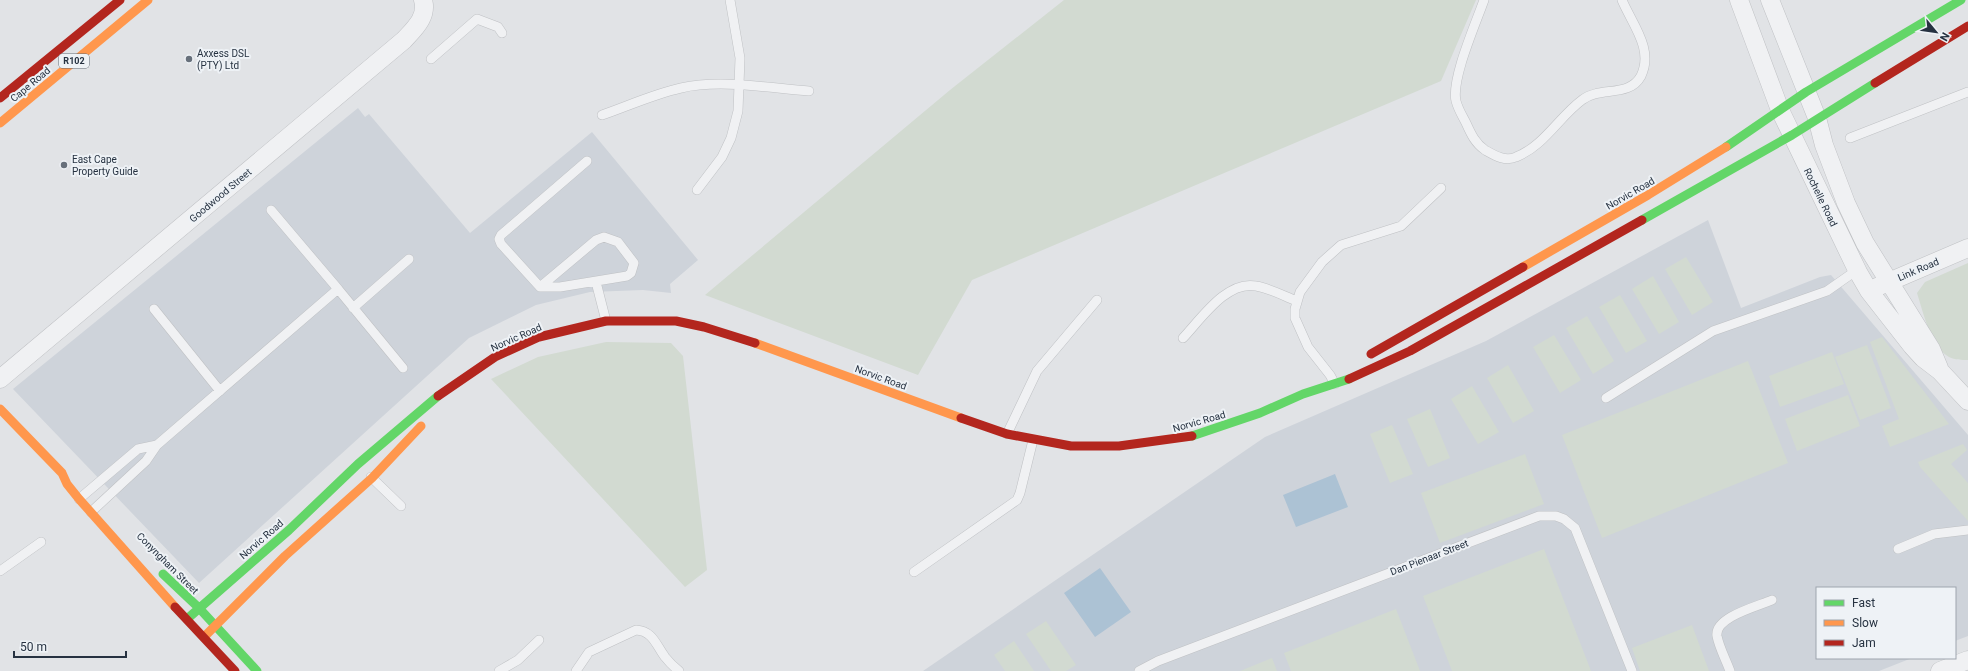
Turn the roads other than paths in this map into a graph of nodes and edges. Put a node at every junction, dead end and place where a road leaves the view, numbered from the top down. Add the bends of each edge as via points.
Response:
1 (120, 0) edge
2 (148, 0) edge
3 (423, 0) edge
4 (730, 0) edge
5 (1484, 0) edge
6 (1622, 0) edge
7 (1739, 0) edge
8 (1770, 0) edge
9 (1961, 0) edge
10 (1968, 26) edge
11 (502, 33) dead end
12 (430, 59) dead end
13 (738, 86) junction
14 (810, 91) dead end
15 (1806, 92) junction
16 (1968, 92) edge
17 (0, 98) edge
18 (1780, 110) junction
19 (602, 115) dead end
20 (1817, 118) junction
21 (0, 123) edge
22 (1792, 135) junction
23 (1850, 138) dead end
24 (587, 161) dead end
25 (1441, 188) dead end
26 (697, 190) dead end
27 (271, 210) dead end
28 (1968, 248) edge
29 (409, 259) dead end
30 (1857, 270) junction
31 (596, 282) junction
32 (1888, 282) junction
33 (540, 287) junction
34 (338, 289) junction
35 (1869, 291) junction
36 (1097, 300) dead end
37 (1296, 301) junction
38 (353, 308) junction
39 (154, 309) dead end
40 (606, 321) junction
41 (1183, 338) dead end
42 (1366, 356) dead end
43 (403, 368) dead end
44 (1940, 371) junction
45 (1334, 373) junction
46 (0, 379) edge
47 (459, 383) junction
48 (1334, 384) junction
49 (1964, 389) edge
50 (220, 391) junction
51 (1303, 394) junction
52 (1606, 398) dead end
53 (0, 409) edge
54 (1007, 434) junction
55 (1033, 440) junction
56 (157, 445) junction
57 (358, 464) junction
58 (372, 478) junction
59 (82, 495) junction
60 (401, 506) dead end
61 (94, 509) junction
62 (107, 516) dead end
63 (1968, 530) edge
64 (41, 542) dead end
65 (1898, 549) dead end
66 (156, 567) dead end
67 (0, 571) edge
68 (914, 572) dead end
69 (1772, 600) dead end
70 (199, 608) junction
71 (187, 619) junction
72 (215, 625) junction
73 (204, 637) junction
74 (539, 640) dead end
75 (1968, 660) edge
76 (235, 671) edge
77 (257, 671) edge
78 (499, 671) edge
79 (576, 671) edge
80 (679, 671) edge
81 (1139, 671) edge
82 (1632, 671) edge
83 (1730, 671) edge
84 (1940, 671) edge

1 - 17 street, Cape Road / R102
2 - 21 street, Cape Road / R102
3 - 46 street, Goodwood Street via 423,13 418,25 404,40
4 - 13 lane via 740,58
5 - 6 lane via 1459,71 1456,101 1474,140 1495,156 1505,158 1514,158 1530,151 1588,96 1596,92 1631,87 1636,82 1641,75 1644,62 1643,45
7 - 18 street, Rochelle Road
8 - 15 street, Rochelle Road
9 - 15 street, Norvic Road
10 - 20 street, Norvic Road
11 - 12 lane via 498,27 477,18
13 - 14 lane
13 - 19 lane via 700,85 680,88
13 - 26 lane via 738,111 731,138 722,156
15 - 18 street, Norvic Road
15 - 20 street, Rochelle Road
16 - 23 lane
18 - 22 street, Rochelle Road
18 - 42 street, Norvic Road via 1729,146 1648,195
20 - 22 street, Norvic Road
20 - 32 street, Rochelle Road via 1846,204
22 - 30 street, Rochelle Road
22 - 48 street, Norvic Road via 1410,351
24 - 33 lane via 499,239
25 - 37 lane via 1401,226 1341,245 1310,276
27 - 34 lane
28 - 32 street, Link Road
29 - 38 lane
30 - 35 street, Rochelle Road
30 - 52 lane via 1827,290 1713,331
31 - 33 lane via 560,288
31 - 33 lane via 626,276 634,268 634,263 618,242 604,237 596,240
31 - 40 lane
32 - 35 street, Link Road
32 - 44 street, Rochelle Road via 1931,349
34 - 38 lane
34 - 50 lane
35 - 44 street, Rochelle Road via 1912,346
36 - 54 lane via 1037,371
37 - 41 lane via 1255,285 1235,287 1222,296
37 - 45 lane via 1295,318 1312,355
38 - 43 lane
39 - 50 lane
40 - 47 street, Norvic Road via 539,337 495,357
40 - 54 street, Norvic Road via 676,321 704,327 769,347
44 - 49 street, Rochelle Road
45 - 48 lane
45 - 51 street, Norvic Road
47 - 57 street, Norvic Road via 428,404
47 - 58 street, Norvic Road
48 - 51 street, Norvic Road
50 - 56 lane
51 - 55 street, Norvic Road via 1210,432 1185,438 1095,447
53 - 59 street, Conyngham Street via 62,473 72,477
54 - 55 street, Norvic Road
55 - 68 lane via 1016,500
56 - 59 lane via 138,449
56 - 61 lane via 146,461
57 - 58 lane
57 - 70 street, Norvic Road via 289,530
58 - 60 lane
58 - 72 street, Norvic Road via 285,556
59 - 61 street, Conyngham Street
61 - 62 street, Conyngham Street
61 - 71 street, Conyngham Street
63 - 65 lane via 1934,534
64 - 67 lane
66 - 70 street, Conyngham Street
69 - 83 lane via 1725,619 1721,624 1717,635
70 - 71 street, Norvic Road
70 - 72 street, Conyngham Street
71 - 73 street, Conyngham Street
72 - 73 street, Norvic Road
72 - 77 street, Conyngham Street
73 - 76 street, Conyngham Street
74 - 78 lane via 518,660
75 - 84 street
79 - 80 lane via 589,652 636,630 650,634 666,658
81 - 82 lane, Dan Pienaar Street via 1158,661 1491,533 1546,515 1564,519 1575,528

